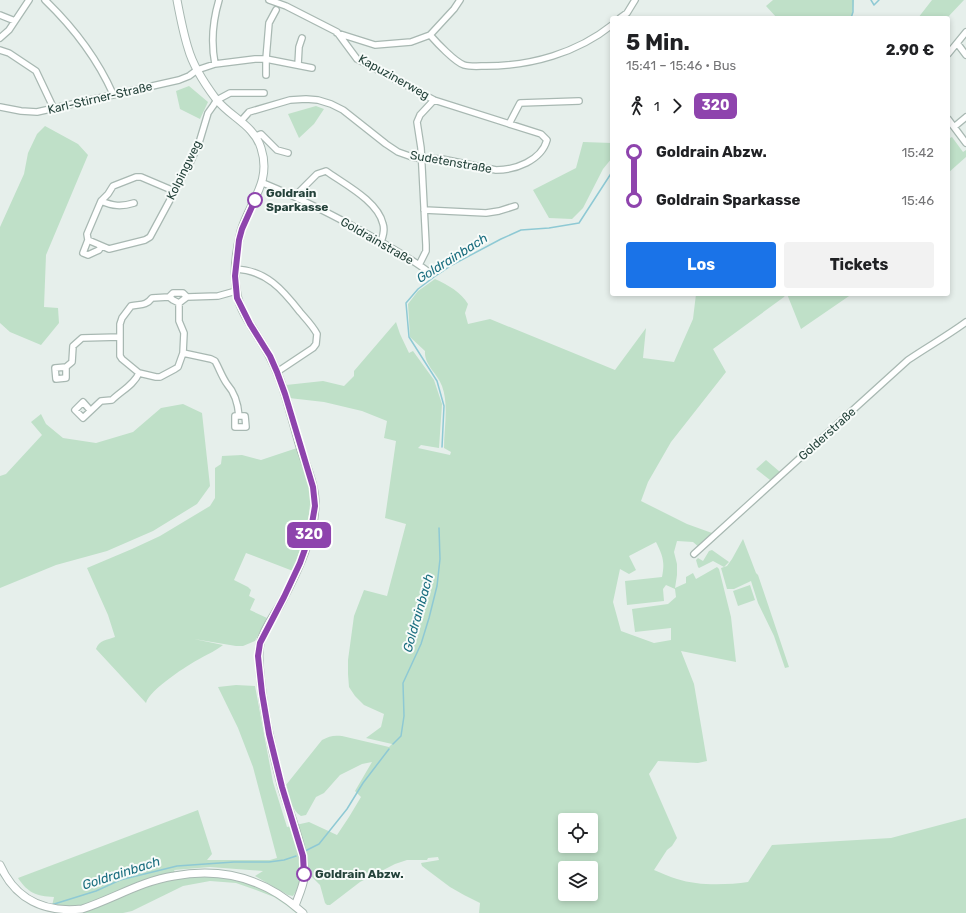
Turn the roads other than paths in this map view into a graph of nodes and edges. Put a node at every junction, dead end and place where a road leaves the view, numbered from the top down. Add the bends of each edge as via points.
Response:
1 (29, 0) edge
2 (45, 0) edge
3 (176, 0) edge
4 (219, 0) edge
5 (270, 0) edge
6 (460, 0) edge
7 (636, 0) edge
8 (276, 10) dead end
9 (0, 15) edge
10 (622, 16) edge
11 (15, 21) junction
12 (610, 26) edge
13 (337, 32) junction
14 (966, 32) edge
15 (430, 35) junction
16 (0, 38) edge
17 (302, 38) dead end
18 (957, 43) junction
19 (0, 50) edge
20 (950, 52) edge
21 (966, 55) edge
22 (266, 58) junction
23 (215, 64) junction
24 (298, 65) junction
25 (312, 68) dead end
26 (197, 70) junction
27 (266, 75) dead end
28 (264, 93) dead end
29 (113, 94) junction
30 (217, 100) junction
31 (434, 100) junction
32 (579, 101) dead end
33 (0, 108) edge
34 (54, 109) junction
35 (966, 117) edge
36 (241, 120) junction
37 (950, 122) edge
38 (509, 124) junction
39 (954, 127) junction
40 (256, 136) junction
41 (545, 137) joint
42 (966, 143) edge
43 (288, 153) dead end
44 (422, 158) junction
45 (263, 183) junction
46 (174, 191) junction
47 (295, 196) junction
48 (101, 201) junction
49 (134, 204) dead end
50 (515, 206) dead end
51 (424, 210) junction
52 (88, 240) junction
53 (381, 242) junction
54 (101, 246) junction
55 (419, 265) junction
56 (235, 269) junction
57 (426, 270) dead end
58 (236, 292) junction
59 (169, 297) junction
60 (187, 297) junction
61 (179, 303) junction
62 (966, 322) edge
63 (120, 337) junction
64 (183, 353) junction
65 (66, 367) dead end
66 (277, 372) junction
67 (139, 373) junction
68 (90, 410) dead end
69 (239, 416) dead end
70 (694, 554) dead end
71 (0, 865) edge
72 (295, 906) junction
73 (303, 913) edge

1 - 11 street
2 - 29 street via 78,35
3 - 26 street via 187,45
4 - 23 street via 213,31
5 - 13 street, Kapuzinerweg
6 - 15 street
7 - 10 street
8 - 22 street via 269,23
9 - 11 street
11 - 16 street
12 - 15 street via 593,39 562,53 542,60 510,65 464,65 445,51
13 - 15 street via 375,45 411,42
13 - 31 street, Kapuzinerweg via 357,59
14 - 18 street
17 - 24 street
18 - 20 street
18 - 21 street
19 - 34 street via 10,53 36,71
22 - 23 street, Karl-Stirner-Straße
22 - 24 street, Karl-Stirner-Straße
22 - 27 street
23 - 26 street, Karl-Stirner-Straße
24 - 25 street, Karl-Stirner-Straße
26 - 29 street, Karl-Stirner-Straße via 179,80
26 - 30 street
28 - 30 street via 230,93
29 - 34 street, Karl-Stirner-Straße
30 - 36 street
30 - 46 street, Kolpingweg via 208,113 199,144
31 - 38 street, Kapuzinerweg
31 - 44 street via 417,122
32 - 38 street via 520,103
33 - 34 street, Karl-Stirner-Straße via 37,112
35 - 39 street
36 - 40 street
36 - 44 street, Sudetenstraße via 250,112 290,100 318,100 343,110 398,152
37 - 39 street
38 - 41 street, Kapuzinerweg
39 - 42 street
40 - 43 street via 261,134 278,150
40 - 45 street via 263,154
41 - 44 street, Sudetenstraße via 546,142 537,155 517,167 505,170
44 - 51 street
45 - 47 street, Goldrainstraße
45 - 56 street via 242,229
46 - 48 street via 146,178 136,177 113,186
46 - 54 street, Kolpingweg via 150,237 109,249
47 - 53 street, Goldrainstraße
47 - 53 street via 317,174 326,171 361,195 382,218 384,234
48 - 49 street via 116,206
48 - 52 street via 87,234
50 - 51 street via 499,212 486,213
51 - 55 street via 426,252
52 - 54 street, Kolpingweg
52 - 54 street, Kolpingweg via 83,253 88,255 99,250
53 - 55 street, Goldrainstraße
55 - 57 street, Goldrainstraße
56 - 58 street
56 - 66 street via 271,280 317,334 313,348
58 - 60 street via 218,296
58 - 66 street via 250,324
59 - 60 street via 173,293 183,293
59 - 61 street
59 - 63 street via 152,298 149,303 131,306 122,318
60 - 61 street
61 - 64 street via 179,321 184,333
62 - 70 street, Golderstraße via 908,360
63 - 65 street via 82,338 73,346 72,362
63 - 67 street via 122,360
64 - 67 street via 178,366 160,377
64 - 69 street via 215,361 238,403
66 - 72 street via 315,497 313,521 300,563 264,632 258,656 269,734 303,856 304,877
67 - 68 street via 137,378 112,400 101,401
71 - 72 street via 8,882 23,898 34,905 55,912 81,909 149,882 173,876 207,873 250,880 270,889
72 - 73 street

